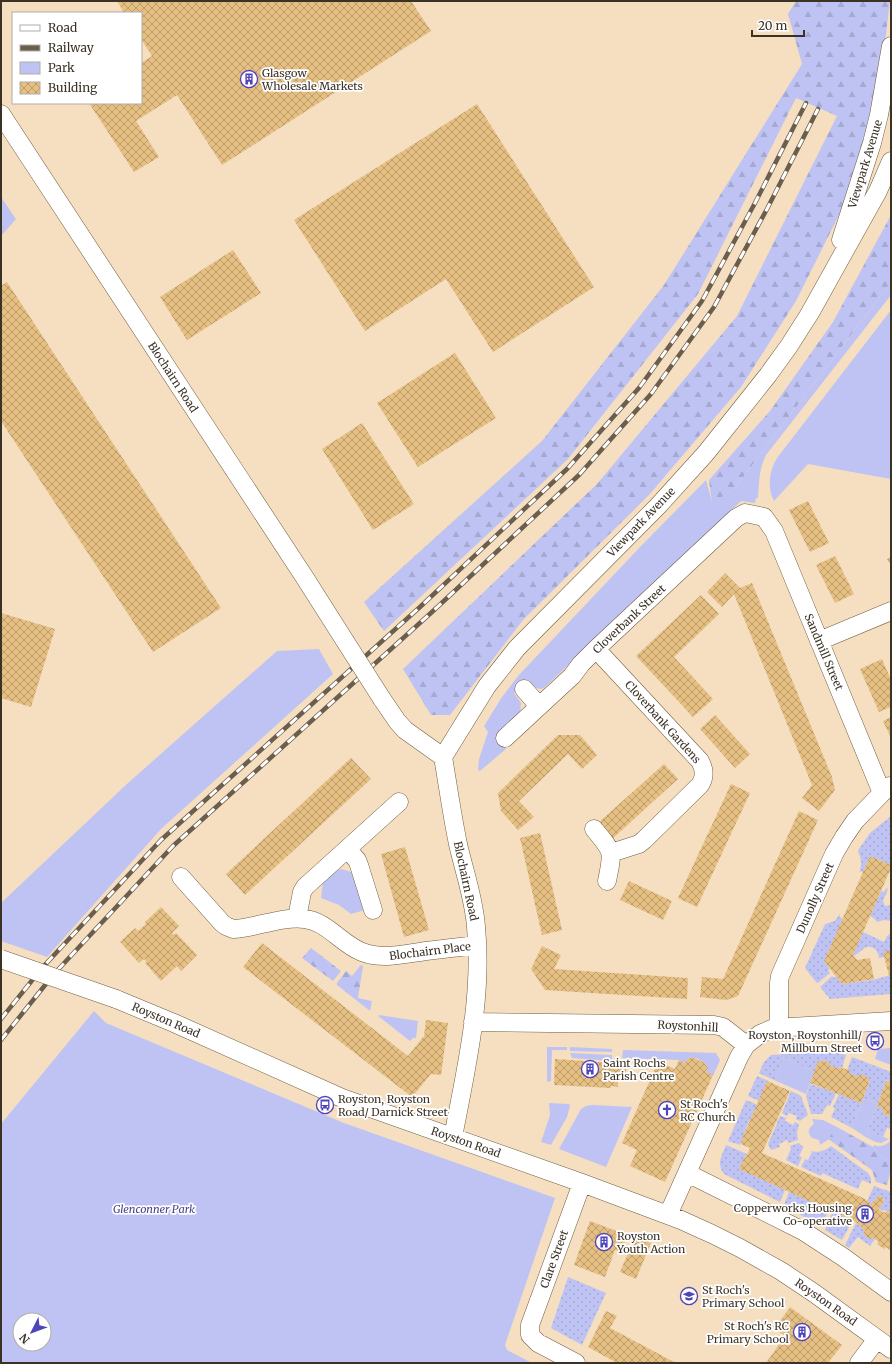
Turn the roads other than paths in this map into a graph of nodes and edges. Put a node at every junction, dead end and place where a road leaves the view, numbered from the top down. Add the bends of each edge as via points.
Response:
1 (891, 46) edge
2 (1, 114) edge
3 (891, 161) edge
4 (829, 279) junction
5 (759, 515) joint
6 (891, 611) edge
7 (819, 641) junction
8 (596, 649) junction
9 (524, 689) dead end
10 (539, 706) junction
11 (505, 738) dead end
12 (443, 757) junction
13 (886, 789) edge
14 (399, 802) dead end
15 (594, 829) dead end
16 (347, 849) junction
17 (611, 853) junction
18 (181, 877) dead end
19 (607, 881) dead end
20 (373, 910) dead end
21 (297, 918) junction
22 (477, 945) junction
23 (1, 958) edge
24 (891, 1021) edge
25 (474, 1022) junction
26 (779, 1028) junction
27 (746, 1045) junction
28 (453, 1137) junction
29 (687, 1173) junction
30 (582, 1183) junction
31 (668, 1216) junction
32 (891, 1292) edge
33 (884, 1344) edge
34 (576, 1363) edge
35 (859, 1363) edge

1 - 4 street, Viewpark Avenue via 872,143
2 - 12 street, Blochairn Road, bridge via 397,721 405,730
3 - 4 street, Viewpark Avenue via 878,191
4 - 12 street, Viewpark Avenue via 789,346 721,434 658,506 516,648 486,686
5 - 7 street, Sandmill Street via 764,517 774,531
5 - 8 street, Cloverbank Street via 745,513 736,518
6 - 7 street
7 - 13 street, Sandmill Street
8 - 10 street, Cloverbank Street via 572,676
8 - 17 street, Cloverbank Gardens via 700,761 704,771 700,786 649,836 639,844
9 - 10 street
10 - 11 street, Cloverbank Street
12 - 22 street, Blochairn Road via 454,826 474,907
13 - 26 street, Dunolly Street via 852,825 841,841 781,973
14 - 16 street
15 - 17 street
16 - 20 street via 358,860
16 - 21 street via 305,887
17 - 19 street
18 - 21 street, Blochairn Place via 226,926 238,928
21 - 22 street, Blochairn Place via 320,923 355,948 372,955 401,956
22 - 25 street, Blochairn Road
23 - 28 street, Royston Road, bridge via 116,999 342,1098
24 - 26 street
25 - 27 street, Roystonhill via 714,1025 723,1027
25 - 28 street, Blochairn Road
26 - 27 street via 760,1034
27 - 29 street
28 - 30 street, Royston Road
29 - 31 street
29 - 32 street via 803,1231
30 - 31 street, Royston Road
30 - 34 street, Clare Street via 530,1325 530,1335 538,1343
31 - 33 street, Royston Road via 726,1240 775,1268
33 - 35 street

